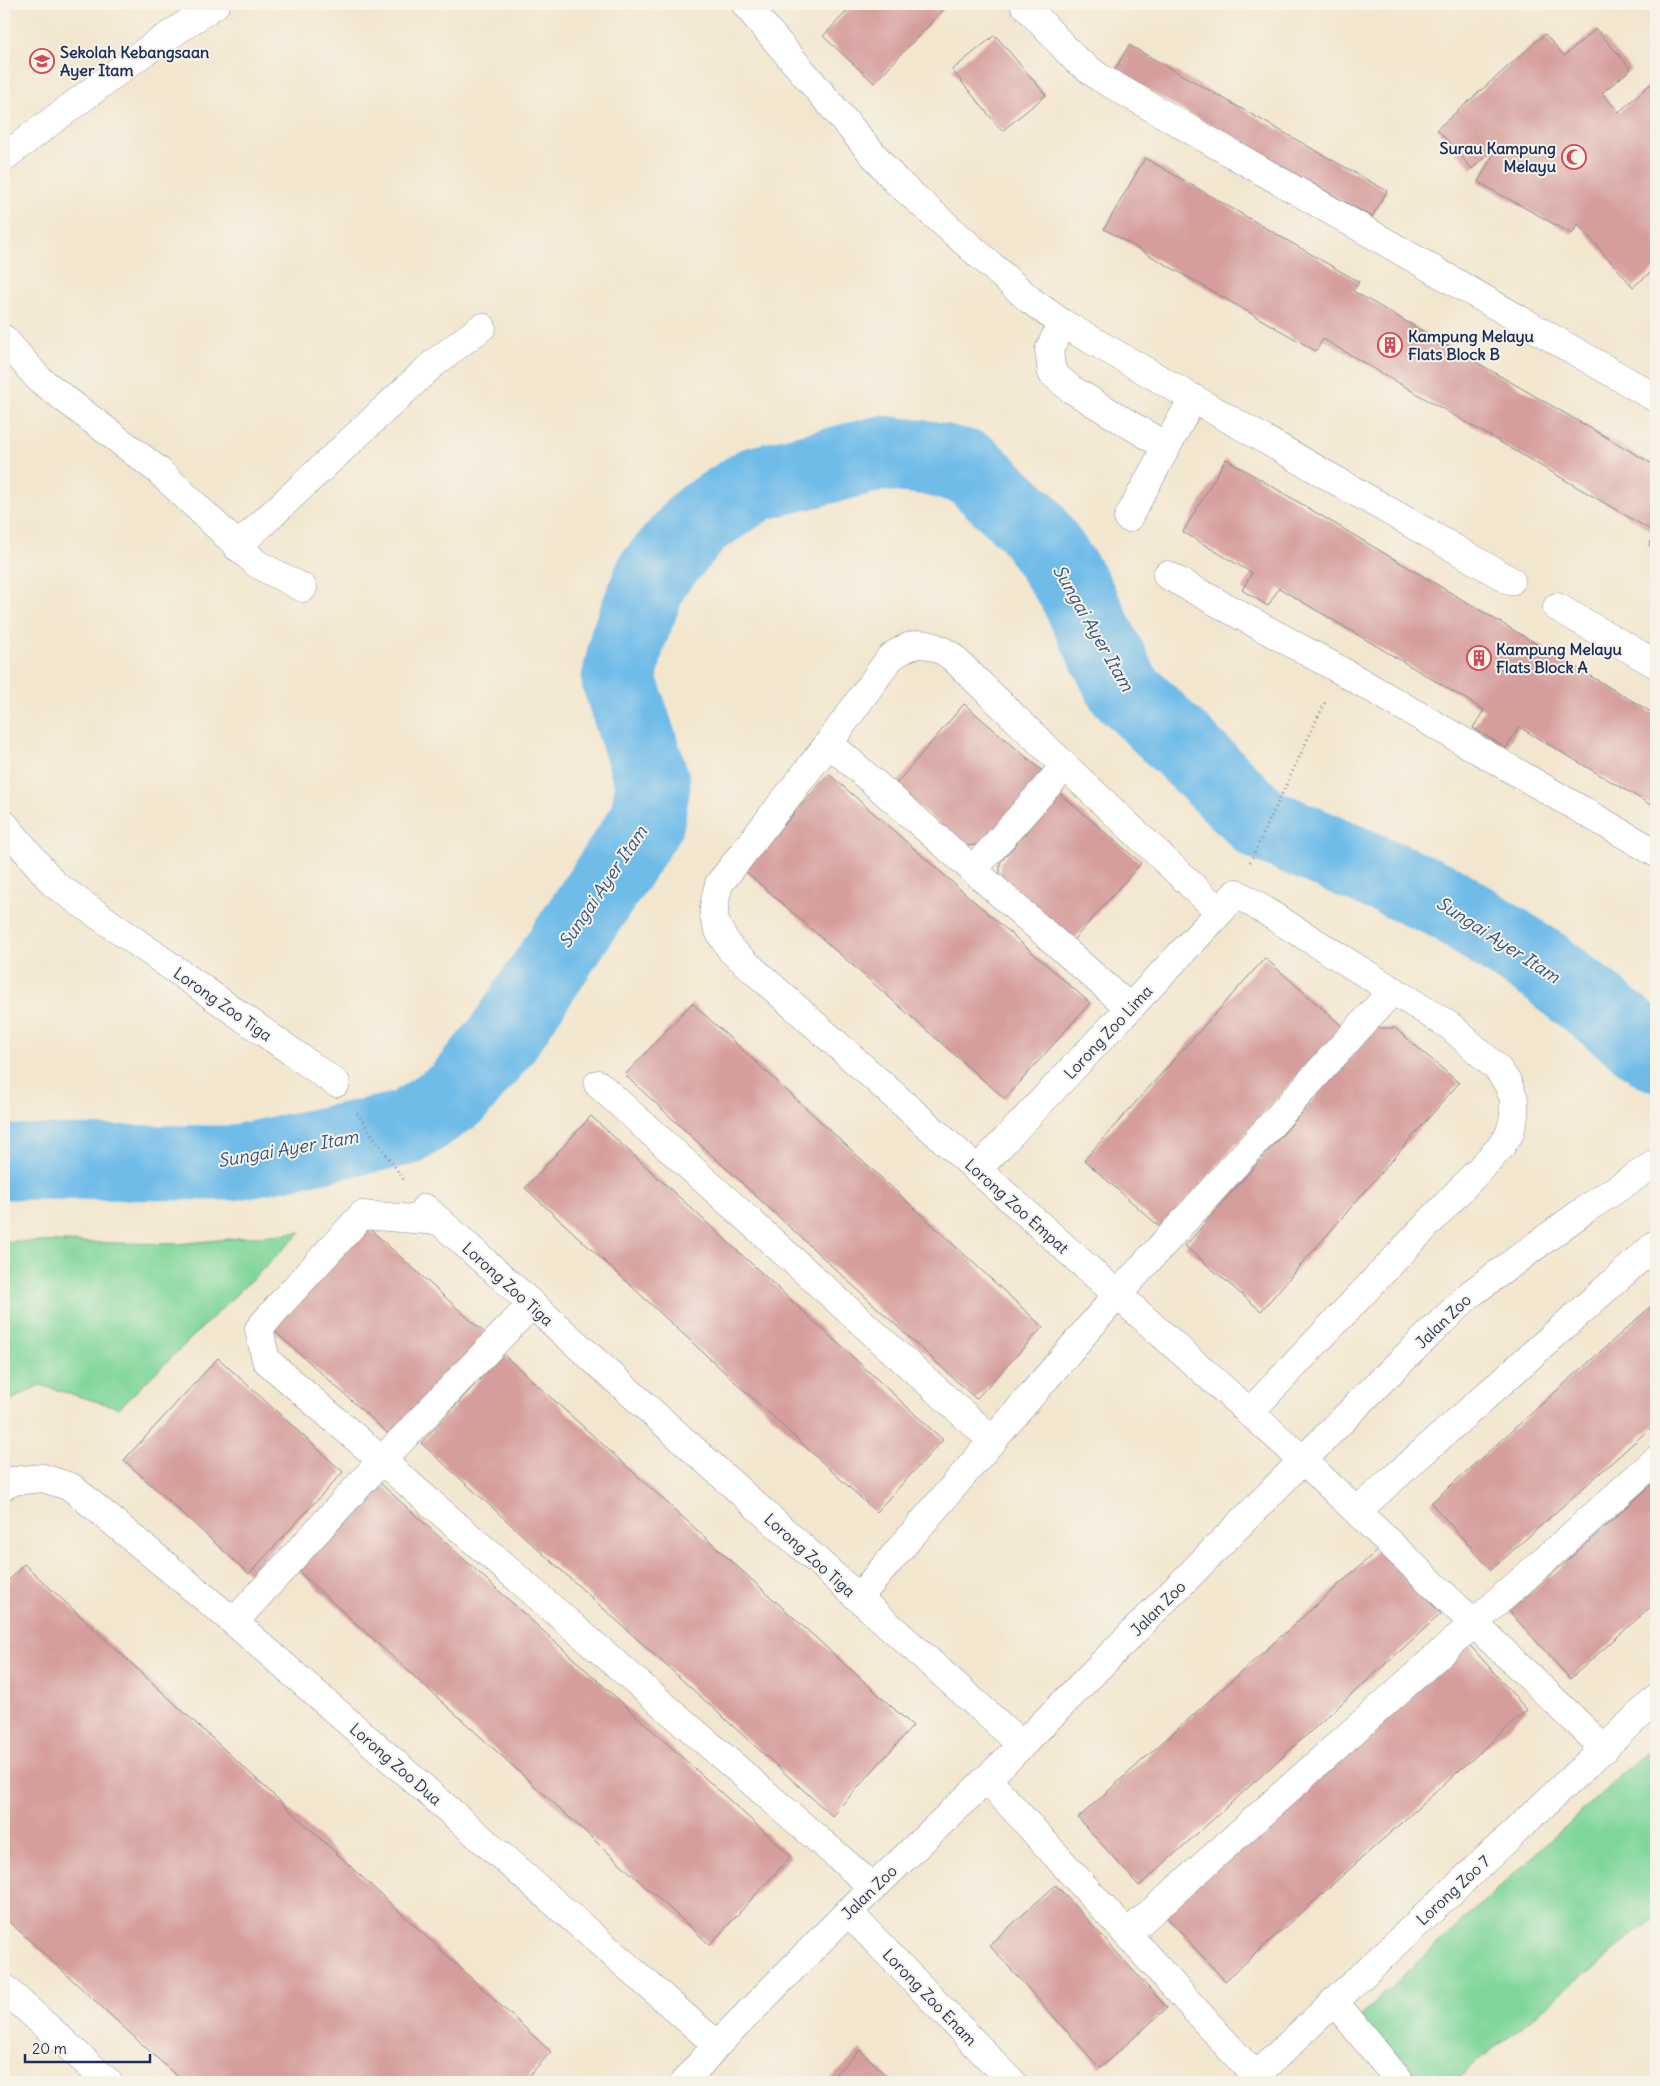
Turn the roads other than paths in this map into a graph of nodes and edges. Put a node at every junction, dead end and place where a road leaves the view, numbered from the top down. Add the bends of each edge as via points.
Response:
1 (216, 4) edge
2 (745, 4) edge
3 (1024, 4) edge
4 (4, 157) edge
5 (1062, 323) junction
6 (482, 327) dead end
7 (4, 339) edge
8 (1192, 398) junction
9 (1656, 398) edge
10 (1165, 446) junction
11 (1128, 518) dead end
12 (237, 547) junction
13 (1167, 574) dead end
14 (1512, 581) dead end
15 (303, 588) dead end
16 (1557, 607) dead end
17 (1656, 664) edge
18 (829, 743) junction
19 (1064, 766) junction
20 (4, 824) edge
21 (1656, 853) edge
22 (973, 870) junction
23 (1228, 903) junction
24 (1393, 990) junction
25 (1130, 1008) junction
26 (336, 1083) road end
27 (598, 1084) dead end
28 (1656, 1163) edge
29 (977, 1170) junction
30 (1656, 1244) edge
31 (1117, 1295) junction
32 (531, 1305) junction
33 (1249, 1413) junction
34 (993, 1441) junction
35 (382, 1460) junction
36 (1656, 1460) edge
37 (1304, 1461) junction
38 (4, 1486) edge
39 (1357, 1512) junction
40 (858, 1598) junction
41 (234, 1622) junction
42 (1473, 1624) junction
43 (1656, 1699) edge
44 (1022, 1745) junction
45 (1605, 1748) junction
46 (987, 1779) junction
47 (873, 1887) junction
48 (848, 1912) junction
49 (1127, 1934) junction
50 (4, 1988) edge
51 (1334, 2001) junction
52 (717, 2045) junction
53 (1252, 2079) edge
54 (108, 2082) edge
55 (684, 2082) edge
56 (1012, 2082) edge
57 (1400, 2082) edge

1 - 4 street via 140,55
2 - 5 street via 895,180 1030,300
3 - 9 street via 1076,60 1099,77
5 - 8 street
5 - 10 street via 1049,350 1052,373 1071,389
6 - 12 street via 433,364
7 - 12 street via 39,379 159,471
8 - 10 street
8 - 14 street
10 - 11 street
12 - 15 street via 257,564
13 - 21 street
16 - 17 street
18 - 19 street, Lorong Zoo Empat via 890,658 903,647 920,644 937,647 952,656
18 - 22 street
18 - 29 street, Lorong Zoo Empat via 719,884 714,904 714,925 731,950
19 - 22 street
19 - 23 street, Lorong Zoo Empat
20 - 26 street, Lorong Zoo Tiga via 54,884
22 - 25 street
23 - 24 street, Lorong Zoo Empat
23 - 25 street, Lorong Zoo Lima
24 - 31 street
24 - 33 street, Lorong Zoo Empat via 1450,1026 1497,1068 1508,1082 1514,1099 1510,1133 1500,1148
25 - 29 street, Lorong Zoo Lima
27 - 34 street
28 - 37 street, Jalan Zoo via 1586,1208 1469,1295
29 - 31 street, Lorong Zoo Empat
30 - 39 street
31 - 33 street, Lorong Zoo Empat
31 - 34 street
32 - 35 street
32 - 35 street, Lorong Zoo Tiga via 430,1213 362,1215 259,1329 266,1360
32 - 40 street, Lorong Zoo Tiga
33 - 37 street, Lorong Zoo Empat
34 - 40 street
35 - 41 street
35 - 47 street
36 - 42 street
37 - 39 street, Lorong Zoo Empat
37 - 44 street, Jalan Zoo
38 - 41 street, Lorong Zoo Dua via 14,1481 43,1478 71,1487
39 - 42 street, Lorong Zoo Empat
40 - 44 street, Lorong Zoo Tiga
41 - 52 street, Lorong Zoo Dua
42 - 45 street, Lorong Zoo Empat
42 - 49 street
43 - 45 street, Lorong Zoo 7
44 - 46 street, Jalan Zoo
45 - 51 street, Lorong Zoo 7
46 - 47 street, Jalan Zoo
46 - 49 street
47 - 48 street, Jalan Zoo
48 - 52 street, Jalan Zoo
48 - 56 street, Lorong Zoo Enam
49 - 53 street
50 - 54 street
51 - 53 street, Lorong Zoo 7
51 - 57 street
52 - 55 street, Jalan Zoo

